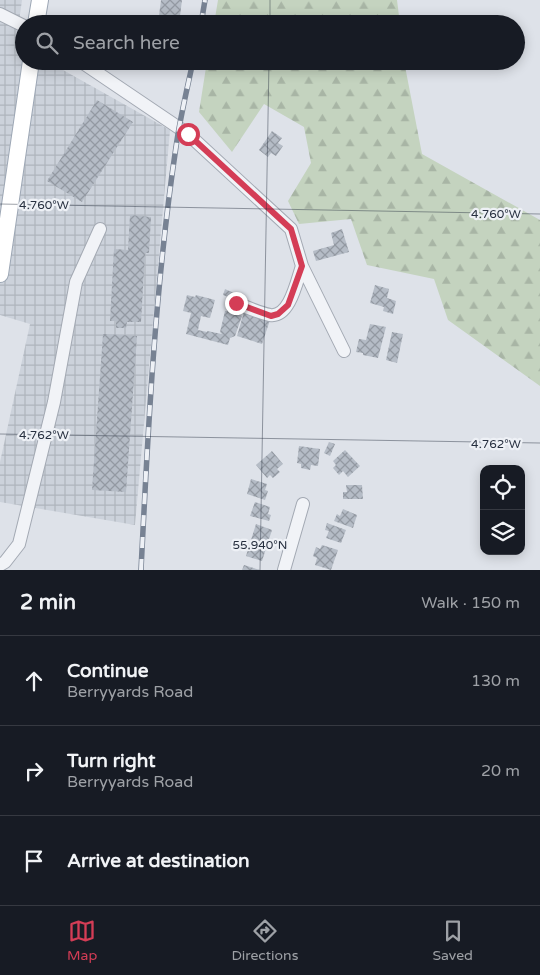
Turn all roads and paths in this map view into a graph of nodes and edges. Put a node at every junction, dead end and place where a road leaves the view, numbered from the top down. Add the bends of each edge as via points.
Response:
1 (40, 0) edge
2 (0, 14) edge
3 (38, 15) edge
4 (15, 22) edge
5 (30, 70) edge
6 (93, 70) edge
7 (100, 229) dead end
8 (302, 266) junction
9 (0, 274) edge
10 (236, 303) dead end
11 (344, 351) dead end
12 (303, 504) dead end
13 (0, 564) edge
14 (284, 570) edge

1 - 3 main road
2 - 4 street
5 - 9 main road
6 - 8 street via 188,134 291,229
7 - 13 street via 76,282 54,402 19,544
8 - 10 street via 288,305 278,314 271,316
8 - 11 street
12 - 14 street

